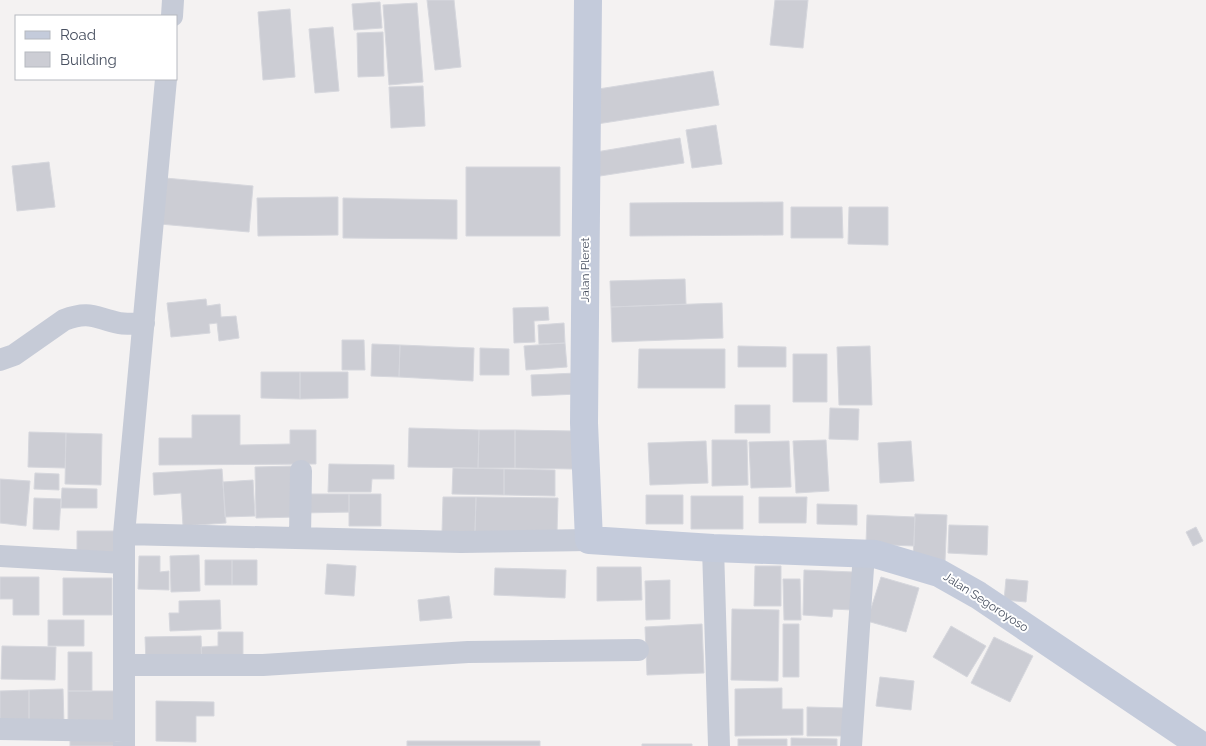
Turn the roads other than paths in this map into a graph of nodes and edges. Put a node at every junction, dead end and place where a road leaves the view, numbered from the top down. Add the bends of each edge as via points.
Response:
1 (588, 0) edge
2 (166, 80) edge
3 (144, 323) junction
4 (0, 360) edge
5 (301, 471) dead end
6 (124, 534) junction
7 (300, 538) junction
8 (589, 540) junction
9 (713, 548) junction
10 (864, 553) junction
11 (0, 556) edge
12 (124, 563) junction
13 (638, 650) dead end
14 (124, 665) junction
15 (0, 729) edge
16 (124, 738) edge
17 (719, 746) edge
18 (851, 746) edge
19 (1202, 746) edge

1 - 8 main road, Jalan Pleret via 584,423
2 - 3 street
3 - 4 street via 118,323 95,314 73,316 14,355
3 - 6 street
5 - 7 street
6 - 7 street
6 - 12 street
7 - 8 street via 461,542
8 - 9 main road, Jalan Segoroyoso
9 - 10 main road, Jalan Segoroyoso
9 - 17 street
10 - 18 street
10 - 19 main road, Jalan Segoroyoso via 940,572
11 - 12 street
12 - 14 street
13 - 14 street via 468,652 263,665
14 - 16 street
15 - 16 street

